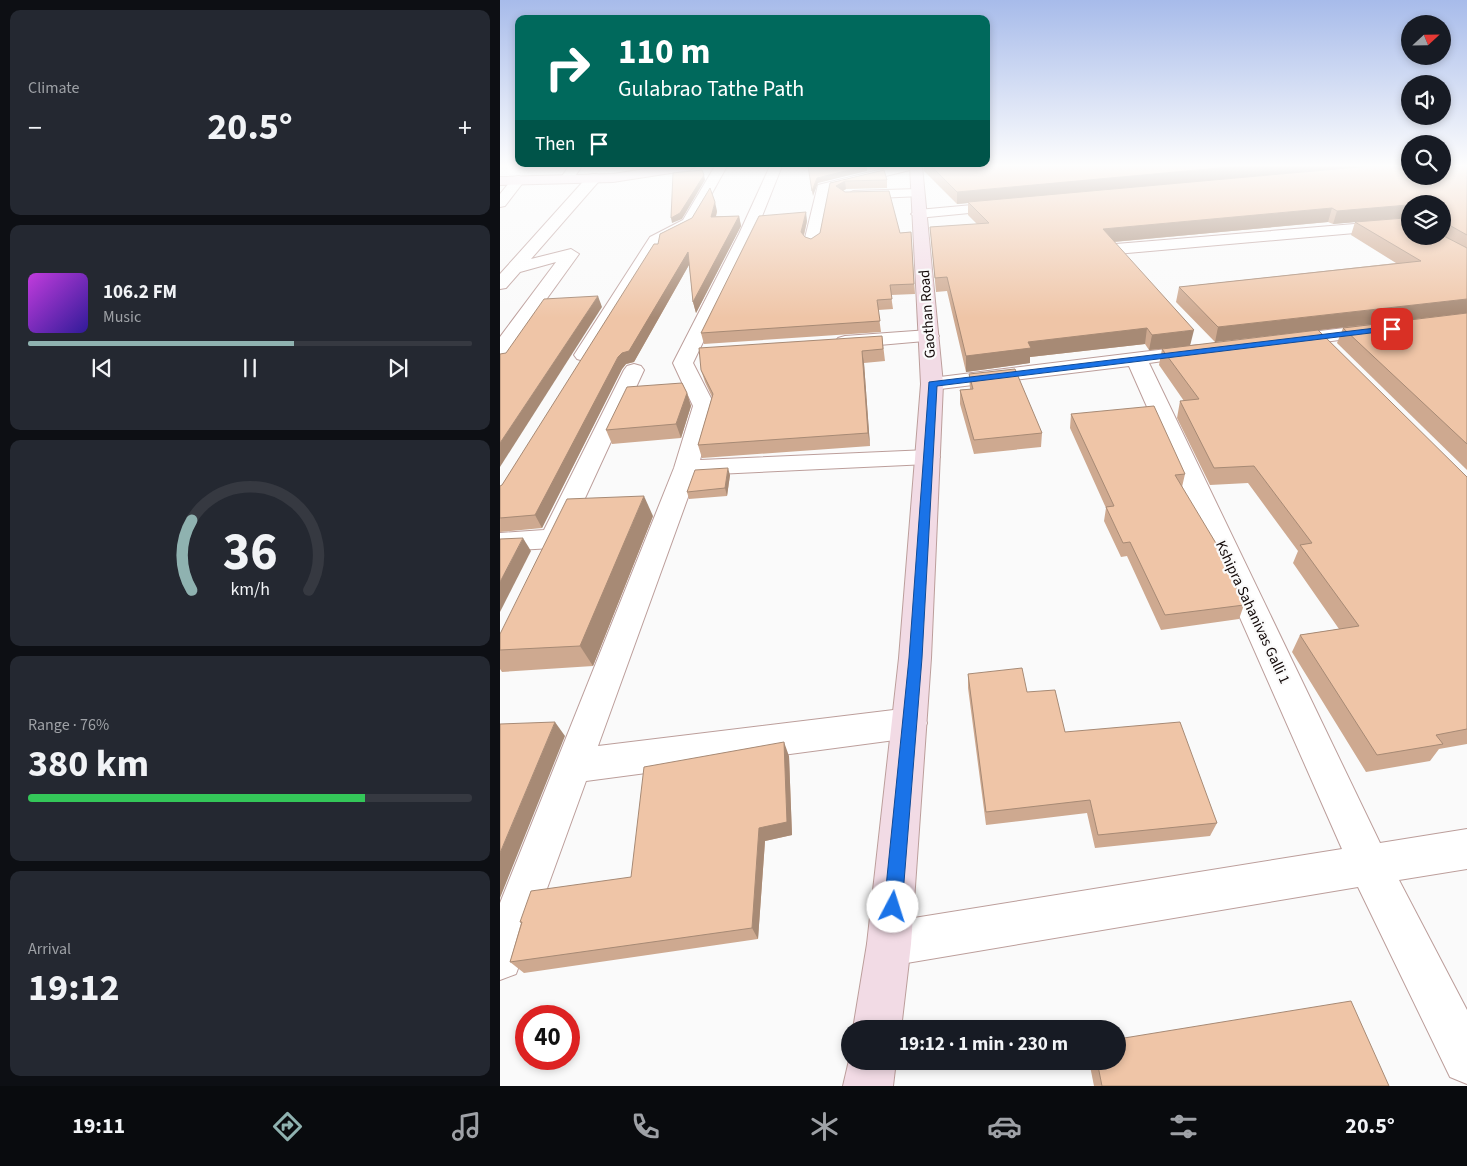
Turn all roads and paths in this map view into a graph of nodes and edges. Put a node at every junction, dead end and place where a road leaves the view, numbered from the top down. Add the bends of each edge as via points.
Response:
1 (560, 217) edge
2 (692, 217) edge
3 (754, 217) edge
4 (817, 217) edge
5 (918, 217) edge
6 (1401, 224) edge
7 (812, 242) edge
8 (1129, 264) edge
9 (515, 268) junction
10 (500, 284) edge
11 (1392, 329) edge
12 (928, 336) junction
13 (1317, 337) junction
14 (1272, 342) edge
15 (823, 344) edge
16 (1206, 345) edge
17 (500, 350) edge
18 (500, 356) edge
19 (1136, 358) junction
20 (1338, 358) edge
21 (500, 365) edge
22 (634, 370) dead end
23 (572, 374) edge
24 (932, 384) junction
25 (928, 457) junction
26 (686, 468) junction
27 (553, 539) junction
28 (500, 542) edge
29 (541, 564) edge
30 (910, 723) junction
31 (573, 766) junction
32 (1467, 849) edge
33 (1369, 865) junction
34 (890, 944) junction
35 (500, 958) edge
36 (878, 1020) edge
37 (1467, 1060) edge
38 (871, 1070) edge
39 (868, 1086) edge

1 - 9 street
2 - 23 street via 688,223 656,240
3 - 26 street via 697,353 683,363 704,406
4 - 7 street
5 - 12 street, Gaothan Road
6 - 8 street via 1116,250
9 - 10 street
9 - 17 street via 571,254
11 - 13 street
12 - 15 street
12 - 24 street, Gaothan Road
13 - 14 street
13 - 20 street
16 - 19 street
18 - 21 street via 504,357
19 - 24 street
19 - 33 street, Kshipra Sahanivas Galli 1
22 - 27 street
24 - 25 street, Gaothan Road
25 - 26 street
25 - 30 street, Gaothan Road
26 - 31 street
27 - 28 street
27 - 29 street
30 - 31 street
30 - 34 street, Gaothan Road
31 - 35 street
32 - 33 street
33 - 34 street
33 - 37 street, Kshipra Sahanivas Galli 1
34 - 36 street, Gaothan Road
38 - 39 street

